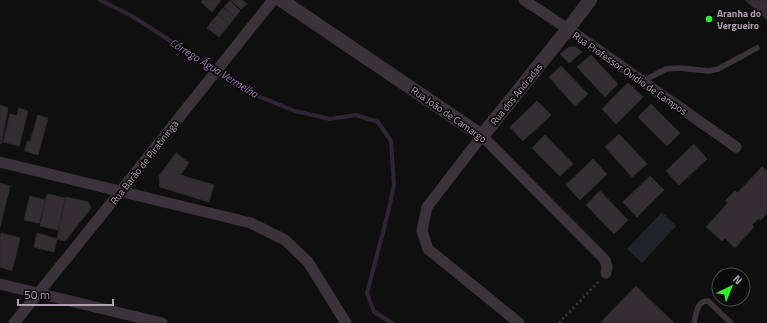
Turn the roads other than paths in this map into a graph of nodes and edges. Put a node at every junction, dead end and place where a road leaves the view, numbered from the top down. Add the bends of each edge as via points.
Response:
1 (273, 0) edge
2 (282, 0) edge
3 (524, 0) edge
4 (590, 0) edge
5 (568, 29) junction
6 (757, 48) dead end
7 (643, 82) junction
8 (482, 136) junction
9 (736, 147) dead end
10 (0, 162) edge
11 (122, 191) junction
12 (606, 273) road end
13 (0, 284) edge
14 (38, 294) junction
15 (14, 323) edge
16 (162, 323) edge
17 (346, 323) edge
18 (519, 323) edge
19 (694, 323) edge
20 (732, 323) edge

1 - 11 street, Rua Barão de Piratininga
2 - 8 street, Rua João de Camargo
3 - 5 street, Rua Professor Ovidio de Campos
4 - 5 street, Rua dos Andradas
5 - 7 street, Rua Professor Ovidio de Campos
5 - 8 street, Rua dos Andradas
6 - 7 lane via 718,69 666,69
7 - 9 street, Rua Professor Ovidio de Campos
8 - 12 street, Rua João de Camargo via 605,260
8 - 18 street, Rua dos Andradas via 427,207 422,231 428,249
10 - 11 street
11 - 14 street, Rua Barão de Piratininga
11 - 17 street via 251,223 285,240 308,262
13 - 14 street
14 - 15 street, Rua Barão de Piratininga
14 - 16 street
19 - 20 lane via 696,310 705,300

